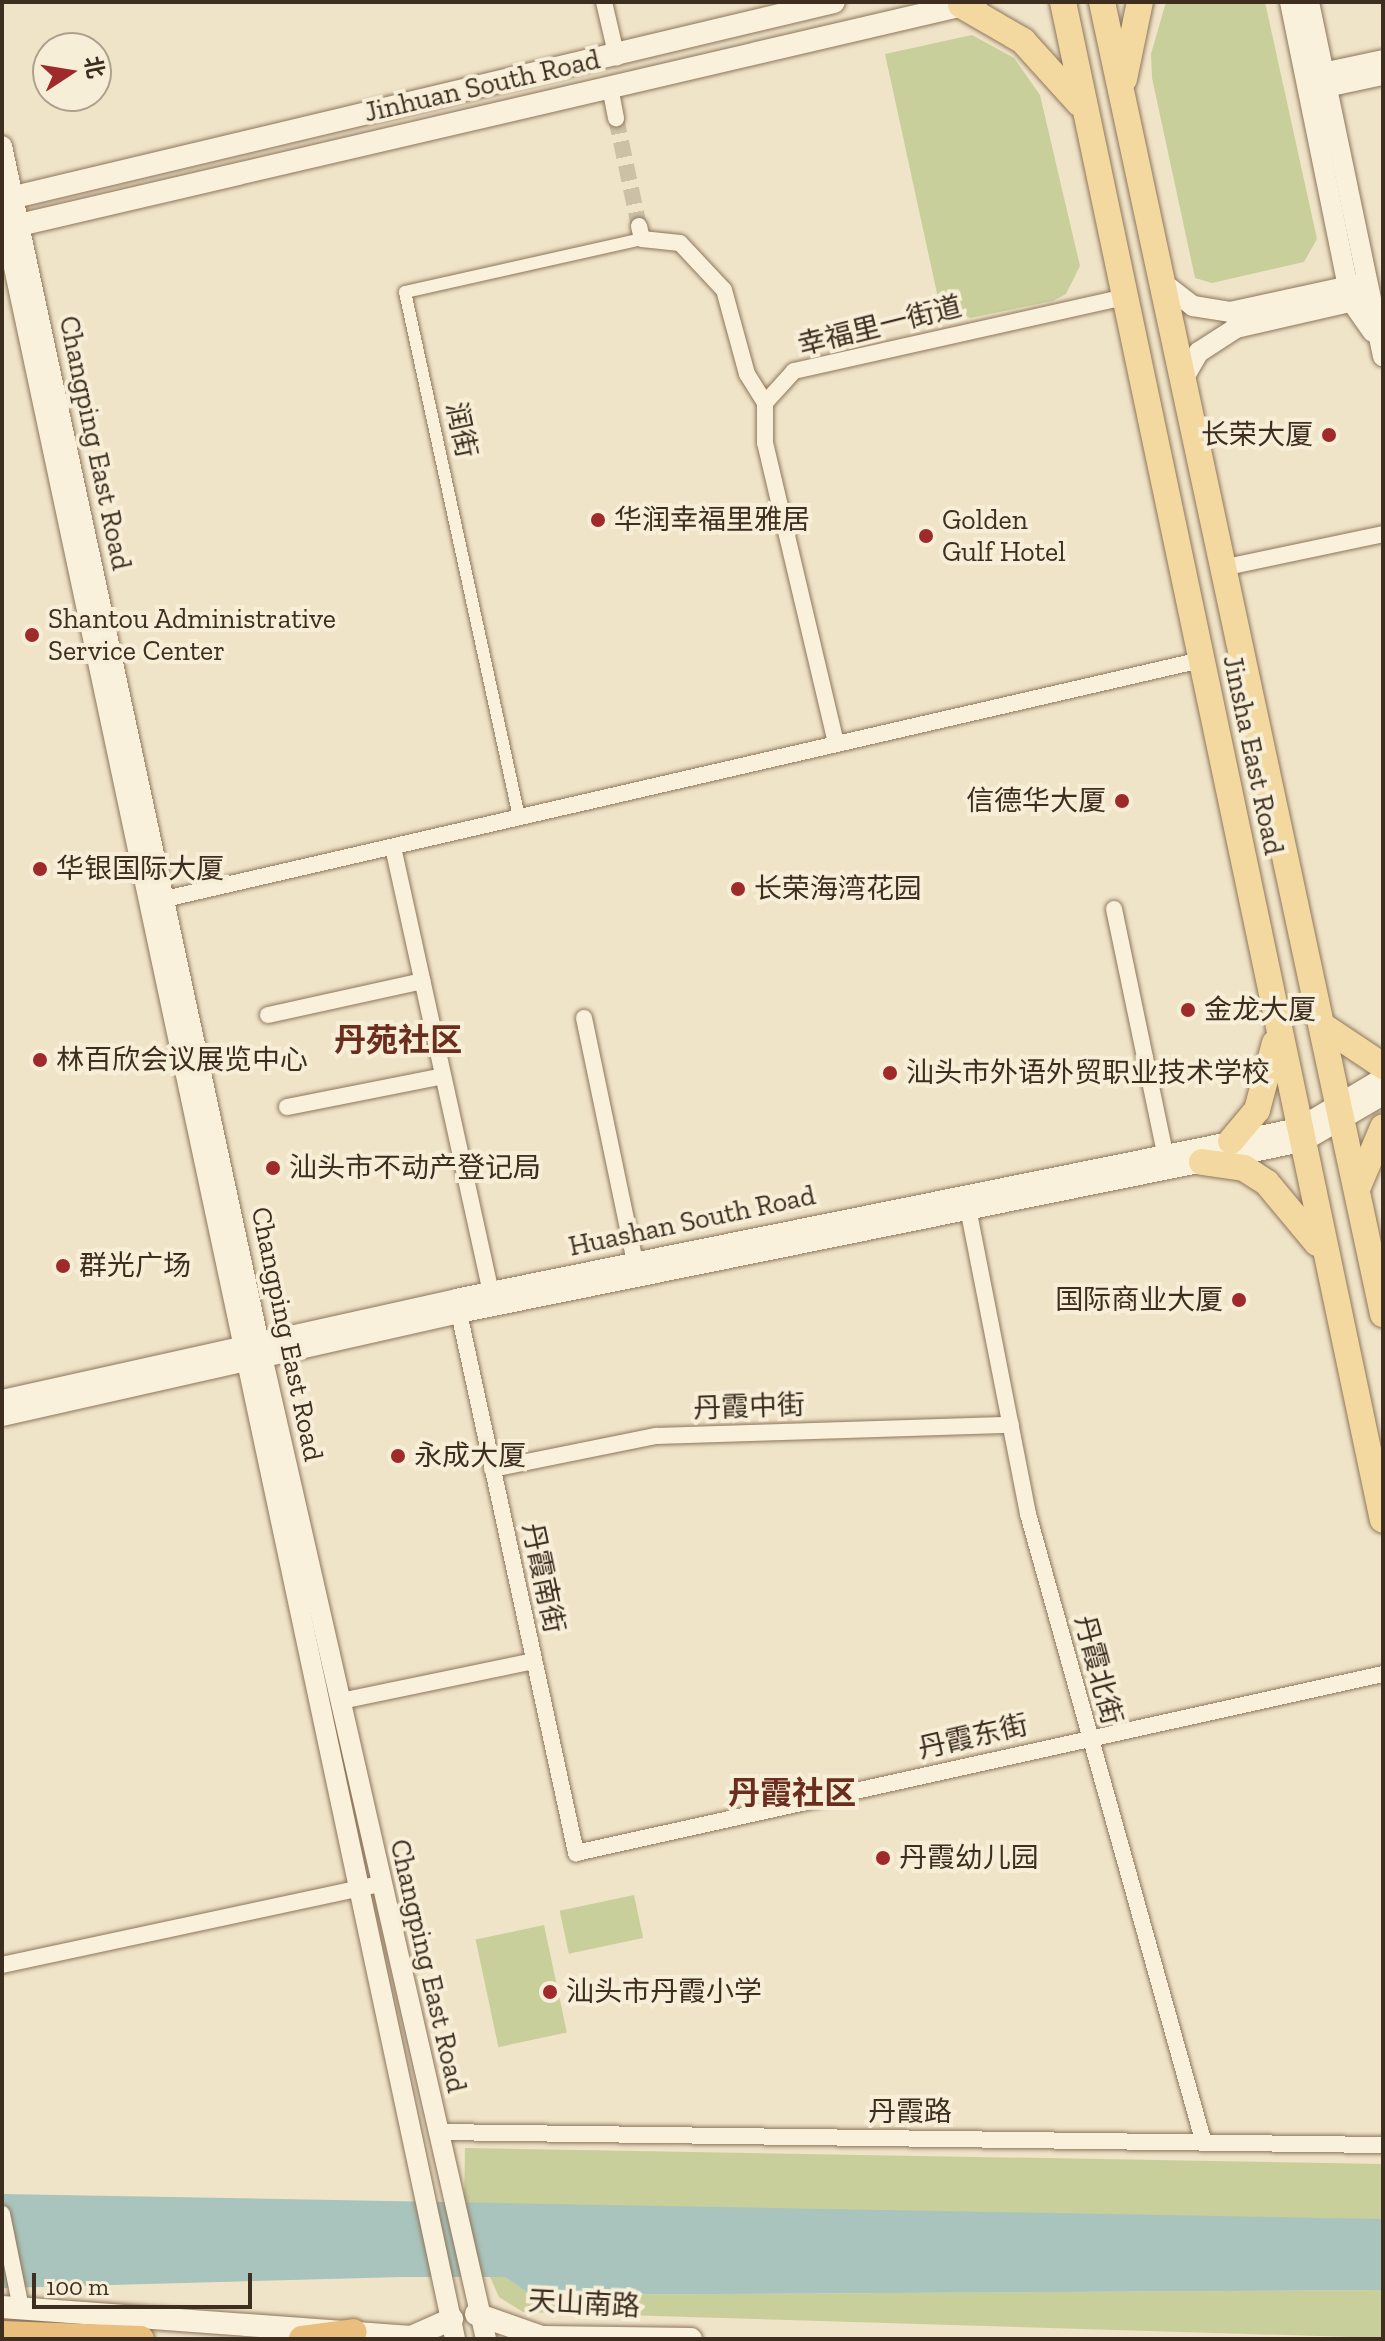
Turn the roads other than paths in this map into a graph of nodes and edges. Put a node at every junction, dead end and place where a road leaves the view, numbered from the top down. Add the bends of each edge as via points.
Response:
1 (604, 2) edge
2 (834, 2) edge
3 (1063, 2) edge
4 (1102, 2) edge
5 (1140, 2) edge
6 (1290, 2) edge
7 (1309, 2) edge
8 (968, 4) edge
9 (617, 58) junction
10 (1383, 60) edge
11 (1383, 75) edge
12 (1317, 81) junction
13 (610, 87) junction
14 (1122, 94) junction
15 (1086, 112) junction
16 (616, 118) tunnel mouth
17 (2, 146) edge
18 (8, 215) edge
19 (641, 232) joint
20 (1159, 280) junction
21 (1359, 292) junction
22 (1125, 297) junction
23 (1382, 347) edge
24 (1182, 381) junction
25 (765, 403) junction
26 (1383, 534) edge
27 (1222, 568) junction
28 (1201, 660) junction
29 (836, 743) junction
30 (519, 817) junction
31 (393, 847) junction
32 (165, 899) junction
33 (1114, 909) dead end
34 (422, 981) junction
35 (268, 1015) dead end
36 (584, 1018) dead end
37 (1277, 1023) junction
38 (1326, 1028) junction
39 (1383, 1066) edge
40 (443, 1076) junction
41 (1383, 1078) edge
42 (1383, 1095) edge
43 (287, 1107) dead end
44 (1342, 1112) junction
45 (1383, 1127) edge
46 (1300, 1135) junction
47 (1231, 1141) junction
48 (1165, 1154) junction
49 (1202, 1162) junction
50 (1357, 1189) junction
51 (968, 1208) junction
52 (635, 1262) junction
53 (1329, 1266) junction
54 (491, 1291) junction
55 (459, 1313) junction
56 (1383, 1314) edge
57 (251, 1353) junction
58 (2, 1400) edge
59 (2, 1416) edge
60 (1011, 1425) junction
61 (492, 1469) junction
62 (1383, 1520) edge
63 (534, 1661) junction
64 (1383, 1674) edge
65 (341, 1701) junction
66 (1090, 1737) junction
67 (576, 1853) joint
68 (369, 1886) junction
69 (2, 1965) edge
70 (437, 2132) junction
71 (1203, 2140) junction
72 (1383, 2145) edge
73 (2, 2214) edge
74 (14, 2304) edge
75 (476, 2314) junction
76 (454, 2329) edge
77 (354, 2332) junction
78 (2, 2334) edge
79 (141, 2339) edge
80 (302, 2339) edge
81 (486, 2339) edge
82 (691, 2339) edge

1 - 9 street
2 - 9 main road, Jinhuan South Road
3 - 15 main road, Jinsha East Road
4 - 14 main road, Jinsha East Road
5 - 14 main road
6 - 12 street
7 - 12 street
8 - 13 main road, Jinhuan South Road
8 - 15 main road via 1023,41
9 - 18 main road, Jinhuan South Road
10 - 12 street
11 - 12 street
12 - 21 street
13 - 16 street
13 - 18 main road, Jinhuan South Road
14 - 20 main road, Jinsha East Road
15 - 22 main road, Jinsha East Road
17 - 18 street
18 - 32 street, Changping East Road
18 - 57 street, Changping East Road
19 - 25 street via 680,243 724,290 747,374
19 - 30 street, 润街 via 405,292
20 - 21 street via 1193,306 1230,312
20 - 24 main road, Jinsha East Road
21 - 23 street
21 - 24 street via 1236,328 1199,352
22 - 25 street, 幸福里一街道 via 794,371
22 - 28 main road, Jinsha East Road
24 - 27 main road, Jinsha East Road
25 - 29 street via 765,443
26 - 27 street
27 - 38 main road, Jinsha East Road
28 - 29 street
28 - 37 main road, Jinsha East Road
29 - 30 street
30 - 31 street
31 - 32 street
31 - 34 street
32 - 57 street, Changping East Road
33 - 48 street
34 - 35 street
34 - 40 street
36 - 52 street
37 - 46 main road, Jinsha East Road
37 - 47 main road via 1268,1080
38 - 39 main road
38 - 44 main road, Jinsha East Road
40 - 43 street
40 - 54 street
41 - 44 street, Huashan South Road
42 - 44 street, Huashan South Road
44 - 46 street, Huashan South Road
44 - 50 main road, Jinsha East Road
45 - 50 main road
46 - 47 street, Huashan South Road
46 - 49 street, Huashan South Road
46 - 53 main road, Jinsha East Road
47 - 48 street, Huashan South Road
48 - 52 street, Huashan South Road
49 - 51 street, Huashan South Road
49 - 53 main road via 1244,1168 1267,1183 1312,1233
50 - 56 main road, Jinsha East Road
51 - 55 street, Huashan South Road
51 - 60 street, 丹霞北街
52 - 54 street, Huashan South Road
53 - 62 main road, Jinsha East Road
54 - 57 street, Huashan South Road
55 - 57 street, Huashan South Road
55 - 61 street, 丹霞南街
57 - 58 street, Huashan South Road
57 - 59 street, Huashan South Road
57 - 65 street, Changping East Road
57 - 68 street, Changping East Road
60 - 61 street, 丹霞中街 via 656,1436
60 - 66 street, 丹霞北街
61 - 63 street, 丹霞南街
63 - 65 street
63 - 67 street, 丹霞南街
64 - 66 street, 丹霞东街
65 - 68 street, Changping East Road
66 - 67 street, 丹霞东街
66 - 71 street, 丹霞北街
68 - 69 street
68 - 70 street, Changping East Road
68 - 76 street, Changping East Road
70 - 71 street, 丹霞路
70 - 75 street, Changping East Road
71 - 72 street, 丹霞路
73 - 74 street
74 - 77 main road
75 - 81 street, Changping East Road
75 - 82 main road, 天山南路 via 542,2337
76 - 77 main road via 411,2337
77 - 80 highway
78 - 79 highway

